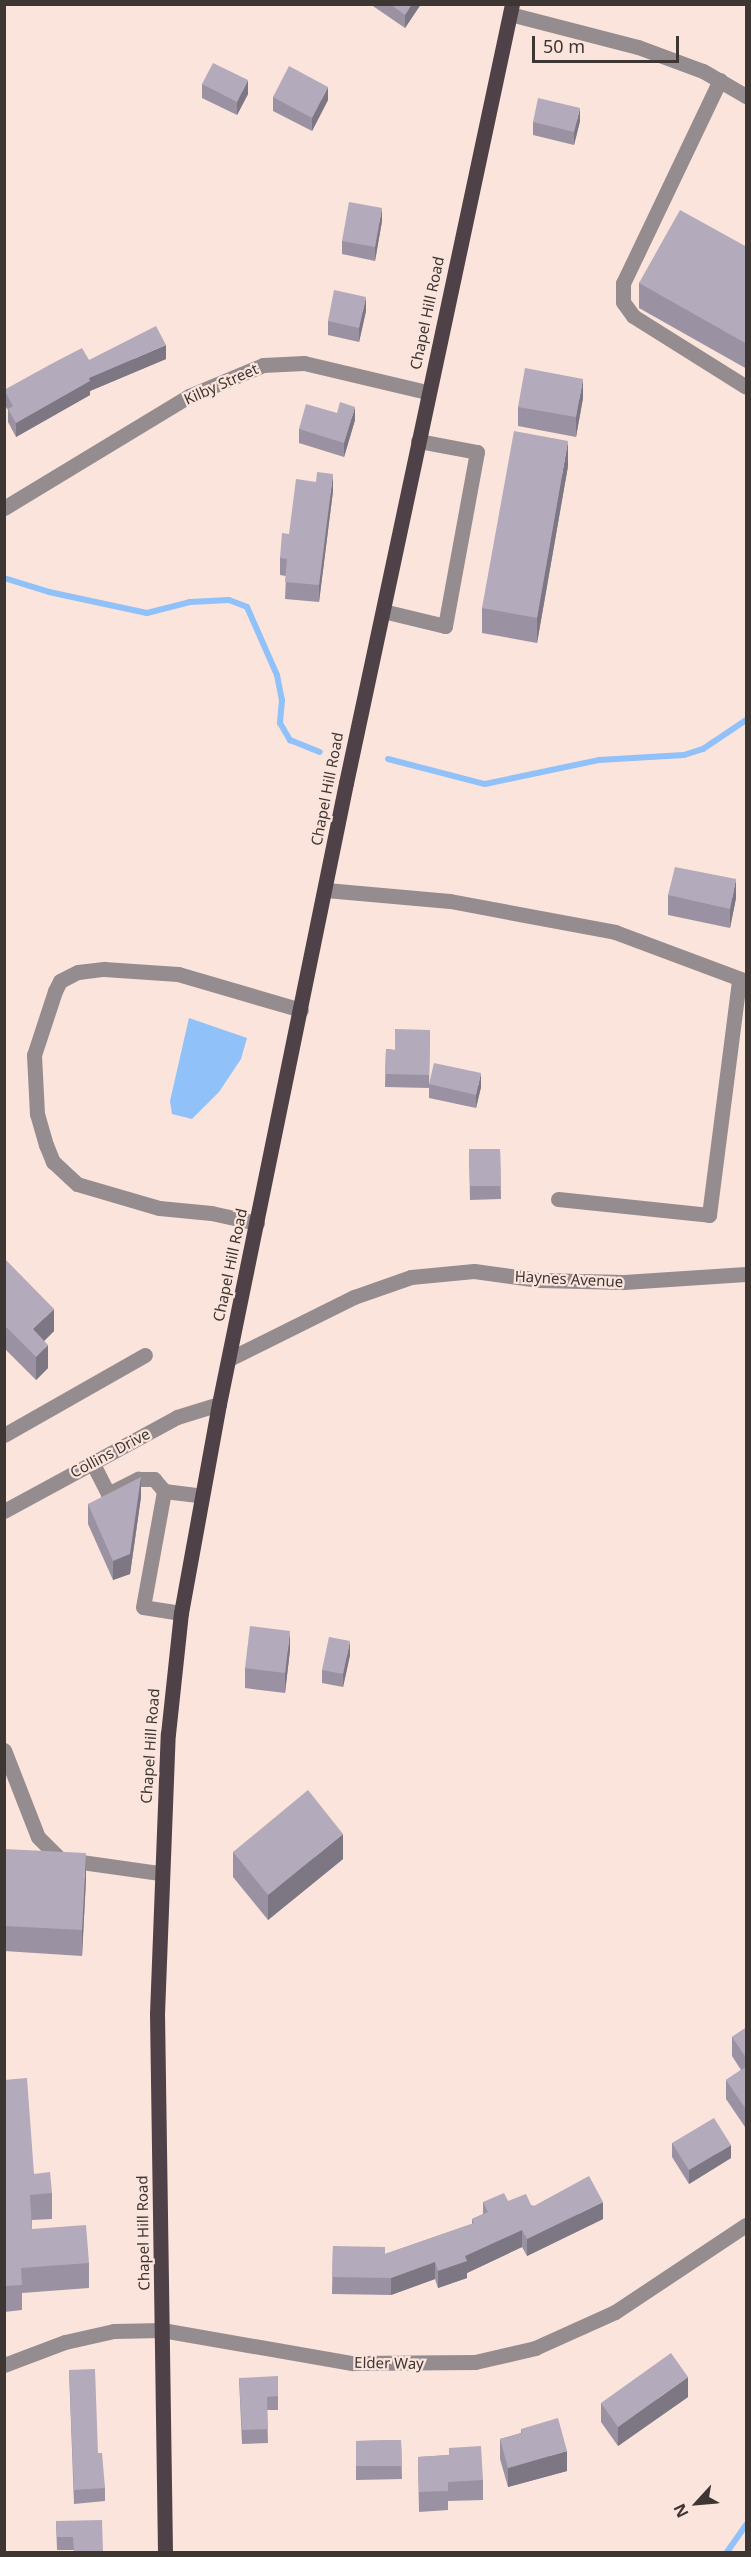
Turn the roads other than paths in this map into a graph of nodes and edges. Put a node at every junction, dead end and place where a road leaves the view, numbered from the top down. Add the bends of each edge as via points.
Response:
1 (511, 9) edge
2 (720, 80) junction
3 (747, 96) edge
4 (747, 387) edge
5 (428, 392) junction
6 (418, 441) junction
7 (6, 505) edge
8 (383, 610) junction
9 (326, 890) junction
10 (743, 980) edge
11 (301, 1010) junction
12 (558, 1199) dead end
13 (257, 1223) junction
14 (747, 1274) edge
15 (145, 1355) dead end
16 (229, 1359) junction
17 (219, 1404) junction
18 (4, 1435) edge
19 (92, 1462) junction
20 (164, 1491) junction
21 (202, 1496) junction
22 (4, 1511) edge
23 (181, 1613) junction
24 (4, 1750) edge
25 (160, 1873) junction
26 (747, 2225) edge
27 (162, 2330) junction
28 (4, 2365) edge
29 (165, 2553) edge

1 - 2 street via 638,47
1 - 5 main road, Chapel Hill Road
2 - 3 street
2 - 4 street via 623,283 623,302 633,316
5 - 6 main road, Chapel Hill Road
5 - 7 street, Kilby Street via 304,363 262,365 189,396
6 - 8 main road, Chapel Hill Road
6 - 8 street via 477,452 445,626
8 - 9 main road, Chapel Hill Road
9 - 10 street via 450,901 615,932
9 - 11 main road, Chapel Hill Road
10 - 12 street via 709,1215
11 - 13 main road, Chapel Hill Road
11 - 13 street via 178,974 104,969 78,972 60,981 34,1055 37,1114 46,1145 53,1162 77,1185 159,1208
13 - 16 main road, Chapel Hill Road
14 - 16 street, Haynes Avenue via 624,1282 539,1280 474,1271 411,1277 354,1297
15 - 18 street
16 - 17 main road, Chapel Hill Road
17 - 19 street, Collins Drive via 177,1417
17 - 21 main road, Chapel Hill Road
19 - 20 street via 108,1494 138,1479 154,1479
19 - 22 street, Collins Drive
20 - 21 street
20 - 23 street via 143,1607
21 - 23 main road, Chapel Hill Road
23 - 25 main road, Chapel Hill Road via 168,1734
24 - 25 street via 38,1837 60,1859
25 - 27 main road, Chapel Hill Road via 157,2035
26 - 27 street, Elder Way via 615,2312 535,2348 474,2362 352,2363
27 - 28 street, Elder Way via 114,2331 65,2342
27 - 29 main road, Chapel Hill Road

